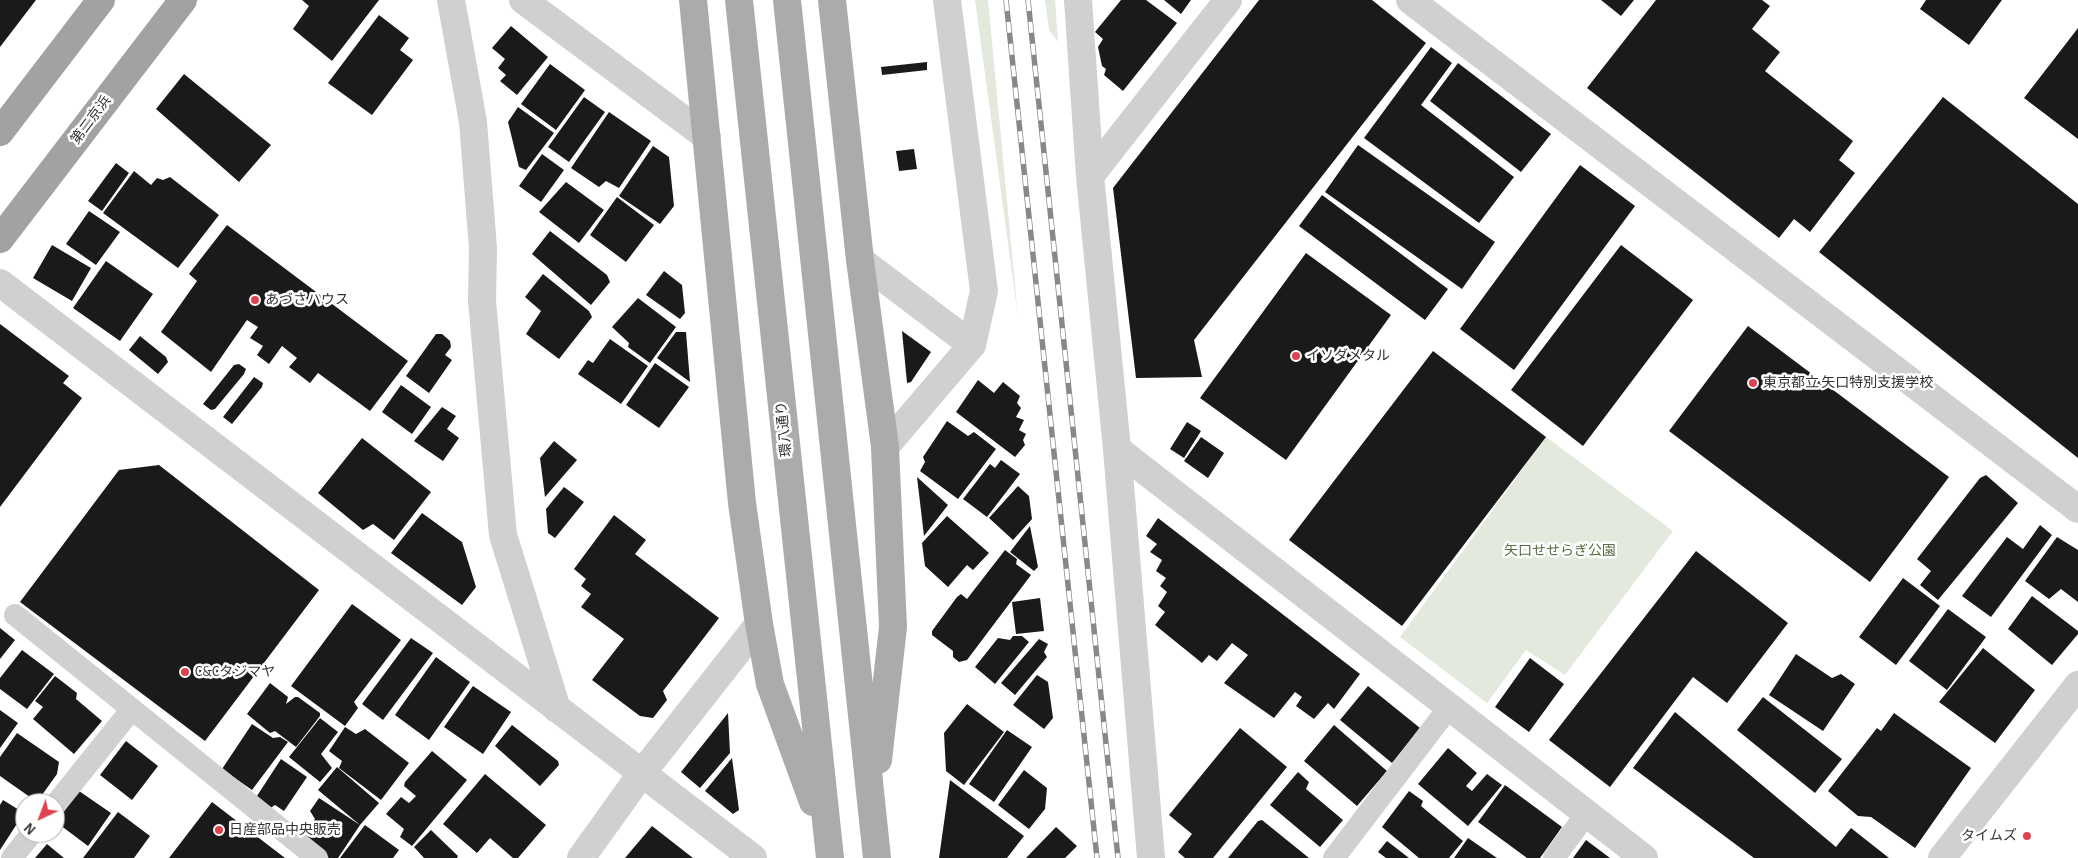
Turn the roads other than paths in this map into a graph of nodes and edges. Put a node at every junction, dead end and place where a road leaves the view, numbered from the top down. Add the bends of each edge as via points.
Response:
1 (101, 0) edge
2 (183, 0) edge
3 (451, 0) edge
4 (523, 0) edge
5 (693, 0) edge
6 (740, 0) edge
7 (787, 0) edge
8 (832, 0) edge
9 (947, 0) edge
10 (1078, 0) edge
11 (1228, 0) edge
12 (1410, 0) edge
13 (0, 132) edge
14 (707, 137) junction
15 (1090, 176) junction
16 (0, 239) edge
17 (860, 260) junction
18 (0, 283) edge
19 (972, 345) junction
20 (885, 447) junction
21 (1117, 448) junction
22 (2078, 509) edge
23 (16, 614) dead end
24 (759, 624) junction
25 (2078, 685) edge
26 (1450, 706) junction
27 (132, 709) junction
28 (557, 710) junction
29 (642, 773) junction
30 (65, 793) edge
31 (1587, 813) junction
32 (872, 814) junction
33 (24, 843) edge
34 (829, 851) edge
35 (12, 858) edge
36 (317, 858) edge
37 (582, 858) edge
38 (752, 858) edge
39 (877, 858) edge
40 (1151, 858) edge
41 (1334, 858) edge
42 (1554, 858) edge
43 (1644, 858) edge
44 (1942, 858) edge

1 - 13 highway
2 - 16 highway, 第二京浜
3 - 28 street via 473,122 483,248 482,301 503,536
4 - 14 street
5 - 14 main road
6 - 34 main road, 環八通り
7 - 32 main road
8 - 17 main road
9 - 19 street via 984,291
10 - 15 street
11 - 15 street
12 - 22 street
14 - 24 main road via 742,502
15 - 21 street
17 - 19 street
17 - 20 main road
18 - 28 street
19 - 20 street
20 - 32 main road via 893,627
21 - 26 street
21 - 40 street
23 - 27 lane
24 - 29 street
24 - 34 main road via 770,684
25 - 44 street
26 - 31 street
26 - 41 lane
27 - 30 lane
27 - 36 lane
28 - 29 street
29 - 37 street
29 - 38 street
31 - 42 lane
31 - 43 street
32 - 39 main road
33 - 35 lane

